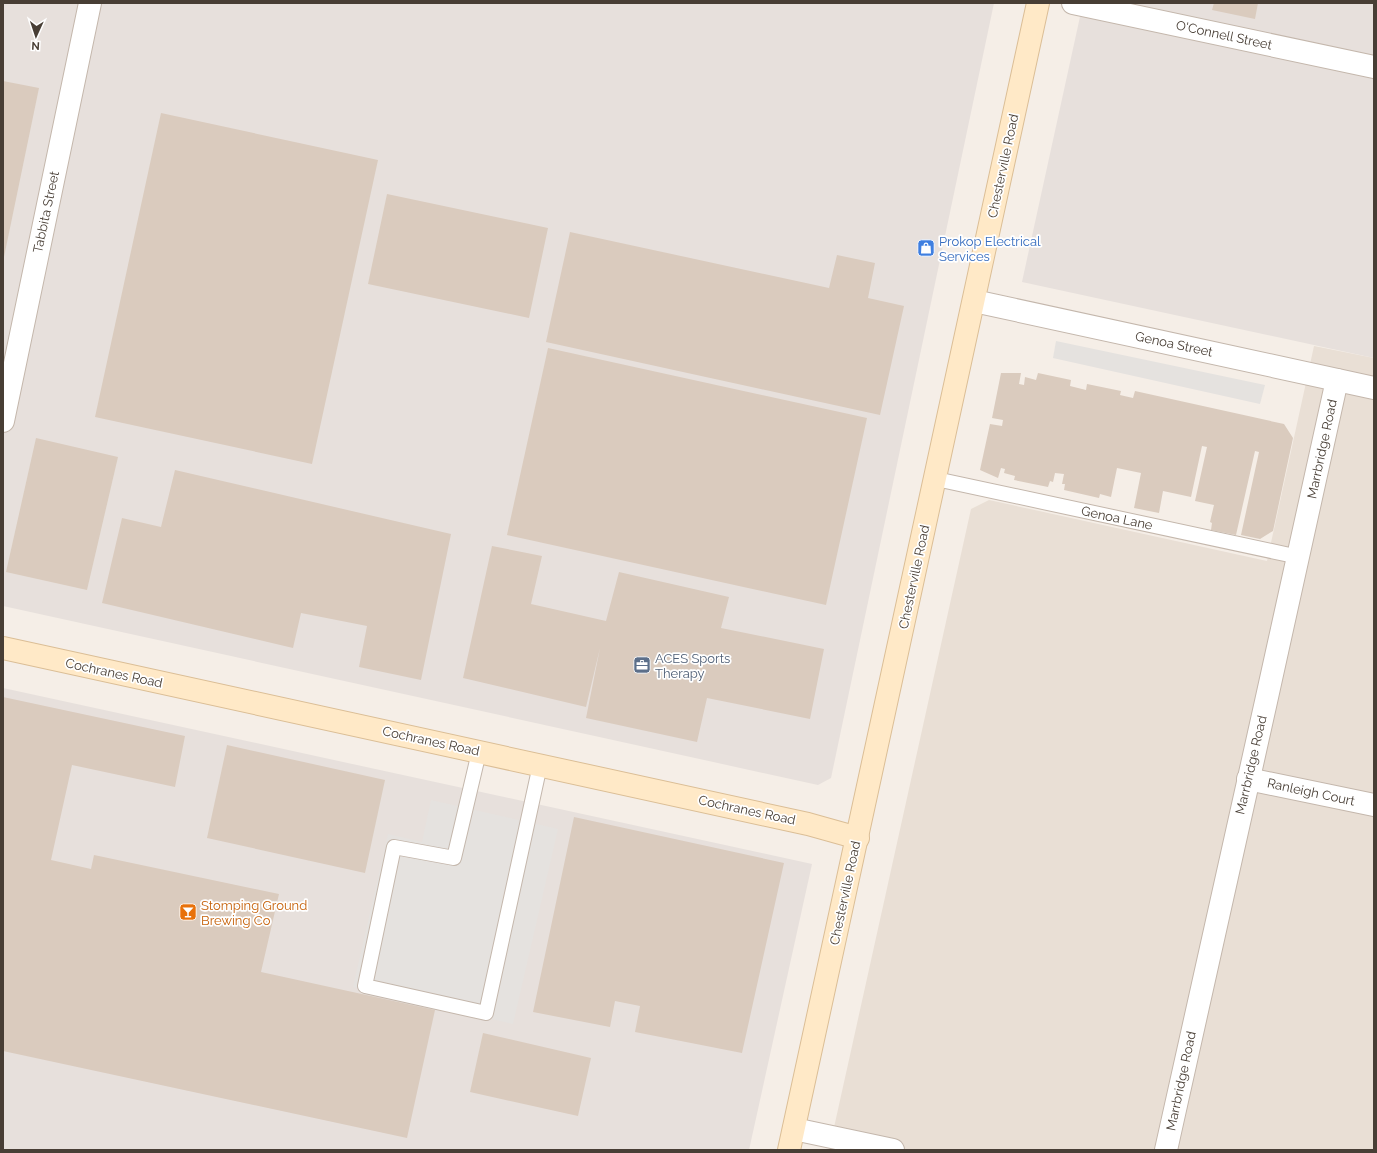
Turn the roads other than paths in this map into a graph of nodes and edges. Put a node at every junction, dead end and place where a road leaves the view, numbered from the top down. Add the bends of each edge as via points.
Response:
1 (90, 3) edge
2 (1038, 3) edge
3 (1073, 3) edge
4 (1374, 67) edge
5 (974, 301) junction
6 (1337, 380) junction
7 (1374, 388) edge
8 (3, 421) edge
9 (936, 479) junction
10 (1299, 557) junction
11 (3, 648) edge
12 (479, 752) junction
13 (540, 765) junction
14 (1248, 779) junction
15 (1374, 805) edge
16 (858, 838) junction
17 (794, 1129) junction
18 (789, 1150) edge
19 (893, 1150) edge
20 (1166, 1150) edge

1 - 8 street, Tabbita Street
2 - 5 main road, Chesterville Road
3 - 4 street, O'Connell Street
5 - 6 street, Genoa Street
5 - 9 main road, Chesterville Road
6 - 7 street, Genoa Street
6 - 10 street, Marrbridge Road
9 - 10 lane, Genoa Lane
9 - 16 main road, Chesterville Road
10 - 14 street, Marrbridge Road
11 - 12 main road, Cochranes Road
12 - 13 main road, Cochranes Road
12 - 13 lane via 454,858 394,847 364,986 486,1013
13 - 16 main road, Cochranes Road via 808,824
14 - 15 street, Ranleigh Court
14 - 20 street, Marrbridge Road
16 - 17 main road, Chesterville Road
17 - 18 main road, Chesterville Road
17 - 19 street

